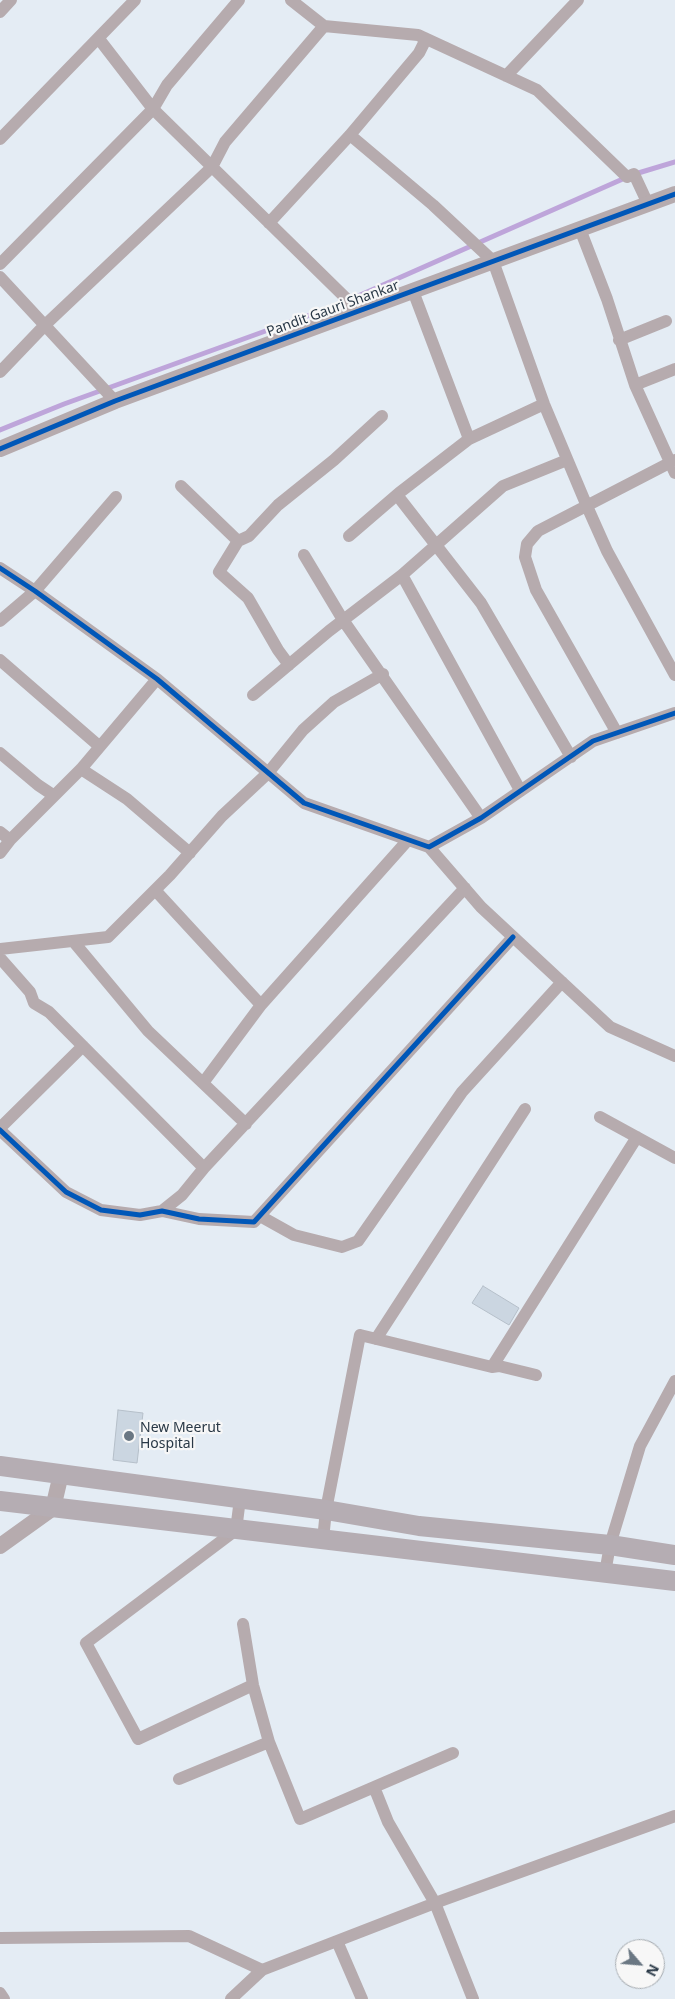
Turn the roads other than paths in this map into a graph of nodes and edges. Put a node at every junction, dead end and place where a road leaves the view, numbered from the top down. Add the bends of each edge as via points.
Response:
1 (11, 0) edge
2 (135, 0) edge
3 (239, 0) edge
4 (291, 0) edge
5 (578, 0) edge
6 (0, 12) edge
7 (324, 26) junction
8 (426, 38) junction
9 (99, 39) junction
10 (506, 76) junction
11 (153, 109) junction
12 (350, 135) junction
13 (0, 139) edge
14 (212, 166) junction
15 (675, 194) edge
16 (648, 204) junction
17 (269, 223) junction
18 (580, 229) junction
19 (493, 261) junction
20 (0, 264) edge
21 (0, 277) edge
22 (413, 291) junction
23 (359, 311) junction
24 (666, 321) dead end
25 (45, 325) junction
26 (619, 340) junction
27 (675, 369) edge
28 (0, 372) edge
29 (634, 385) junction
30 (115, 402) junction
31 (544, 404) junction
32 (382, 416) dead end
33 (469, 439) junction
34 (0, 450) edge
35 (567, 460) junction
36 (673, 466) edge
37 (181, 486) dead end
38 (397, 494) junction
39 (116, 497) dead end
40 (586, 504) junction
41 (349, 536) dead end
42 (238, 541) junction
43 (435, 546) junction
44 (304, 555) dead end
45 (0, 568) edge
46 (402, 575) junction
47 (35, 591) junction
48 (343, 620) junction
49 (0, 621) edge
50 (0, 660) edge
51 (289, 665) junction
52 (382, 674) junction
53 (675, 675) edge
54 (157, 679) junction
55 (252, 695) dead end
56 (675, 714) edge
57 (617, 733) junction
58 (99, 746) junction
59 (0, 752) edge
60 (571, 757) junction
61 (81, 768) junction
62 (268, 773) junction
63 (520, 790) junction
64 (54, 795) junction
65 (481, 818) junction
66 (5, 836) edge
67 (408, 840) junction
68 (429, 848) junction
69 (0, 853) edge
70 (190, 853) junction
71 (465, 888) junction
72 (155, 890) junction
73 (513, 937) junction
74 (73, 941) junction
75 (0, 949) edge
76 (0, 958) edge
77 (562, 982) junction
78 (261, 1005) junction
79 (83, 1046) junction
80 (675, 1056) edge
81 (203, 1083) junction
82 (525, 1109) dead end
83 (600, 1117) dead end
84 (246, 1124) junction
85 (0, 1129) edge
86 (637, 1137) junction
87 (675, 1158) edge
88 (204, 1168) junction
89 (162, 1211) junction
90 (260, 1216) junction
91 (376, 1339) junction
92 (492, 1367) junction
93 (536, 1375) dead end
94 (675, 1381) edge
95 (0, 1466) edge
96 (61, 1474) junction
97 (240, 1499) junction
98 (0, 1501) edge
99 (53, 1508) junction
100 (326, 1510) junction
101 (236, 1530) junction
102 (322, 1540) junction
103 (610, 1545) junction
104 (0, 1546) edge
105 (675, 1555) edge
106 (605, 1573) junction
107 (675, 1581) edge
108 (243, 1624) dead end
109 (252, 1686) junction
110 (269, 1742) junction
111 (453, 1753) dead end
112 (178, 1779) dead end
113 (374, 1787) junction
114 (675, 1816) edge
115 (435, 1903) junction
116 (0, 1938) edge
117 (337, 1941) junction
118 (262, 1970) junction
119 (0, 1993) edge
120 (4, 1999) edge
121 (231, 1999) edge
122 (362, 1999) edge
123 (473, 1999) edge

1 - 6 street
2 - 9 street
3 - 11 street via 167,85
4 - 7 street
5 - 10 street
7 - 8 street
7 - 14 street via 225,142
8 - 10 street
8 - 12 street via 418,54
9 - 11 street
9 - 13 street
10 - 16 street via 537,90 627,177 634,174
11 - 14 street
11 - 20 street
12 - 17 street
12 - 19 street
14 - 17 street
14 - 25 street
15 - 16 street, Pandit Gauri Shankar
16 - 18 street, Pandit Gauri Shankar
17 - 23 street
18 - 19 street, Pandit Gauri Shankar
18 - 26 street
19 - 22 street, Pandit Gauri Shankar
19 - 31 street
21 - 25 street
22 - 23 street, Pandit Gauri Shankar
22 - 33 street
23 - 30 street, Pandit Gauri Shankar
24 - 26 street
25 - 28 street
25 - 30 street
26 - 29 street
27 - 29 street
29 - 36 street
30 - 34 street, Pandit Gauri Shankar
31 - 33 street
31 - 35 street
32 - 42 street via 278,505 249,536
33 - 38 street
35 - 40 street
35 - 43 street via 503,486
36 - 40 street
37 - 42 street
38 - 41 street
38 - 43 street
39 - 47 street
40 - 53 street via 607,551
40 - 57 street via 538,531 527,544 525,557 536,590
42 - 51 street via 219,572 248,598
43 - 46 street
43 - 60 street via 481,603
44 - 48 street
45 - 47 street
46 - 48 street
46 - 63 street
47 - 49 street
47 - 54 street
48 - 51 street
48 - 52 street
50 - 58 street
51 - 55 street
52 - 62 street via 334,702 303,730
52 - 65 street
54 - 58 street
54 - 62 street
56 - 57 street
57 - 60 street via 593,741
58 - 61 street
59 - 64 street
60 - 63 street
61 - 64 street
61 - 70 street via 127,799
62 - 67 street via 304,803
62 - 70 street via 222,816
63 - 65 street
64 - 66 street
65 - 68 street
66 - 69 street
67 - 68 street
67 - 78 street
68 - 71 street
70 - 72 street
71 - 73 street
71 - 84 street
72 - 74 street via 108,937
72 - 78 street
73 - 77 street
73 - 90 street
74 - 75 street
74 - 81 street via 148,1031
76 - 79 street via 30,992 34,1003 49,1012
77 - 80 street via 610,1027
77 - 90 street via 462,1092 358,1241 342,1247 294,1235
78 - 81 street
79 - 85 street
79 - 88 street
81 - 84 street
82 - 91 street
83 - 86 street
84 - 88 street
85 - 89 street via 66,1192 101,1210 140,1215
86 - 87 street
86 - 92 street
88 - 89 street via 182,1195
89 - 90 street via 199,1218 254,1222
91 - 92 street
91 - 100 street via 360,1335
92 - 93 street
94 - 103 street via 640,1446
95 - 96 main road
96 - 97 main road
96 - 99 street
97 - 100 main road
97 - 101 street
98 - 99 main road
99 - 101 main road
99 - 104 street
100 - 102 street
100 - 103 main road via 419,1526
101 - 102 main road
101 - 109 street via 86,1643 138,1739
102 - 106 main road
103 - 105 main road
103 - 106 street
106 - 107 main road
108 - 109 street
109 - 110 street
110 - 112 street
110 - 113 street via 300,1819
111 - 113 street
113 - 115 street via 388,1822
114 - 115 street
115 - 117 street
115 - 123 street
116 - 118 street via 188,1936
117 - 118 street
117 - 122 street
118 - 121 street
119 - 120 street

